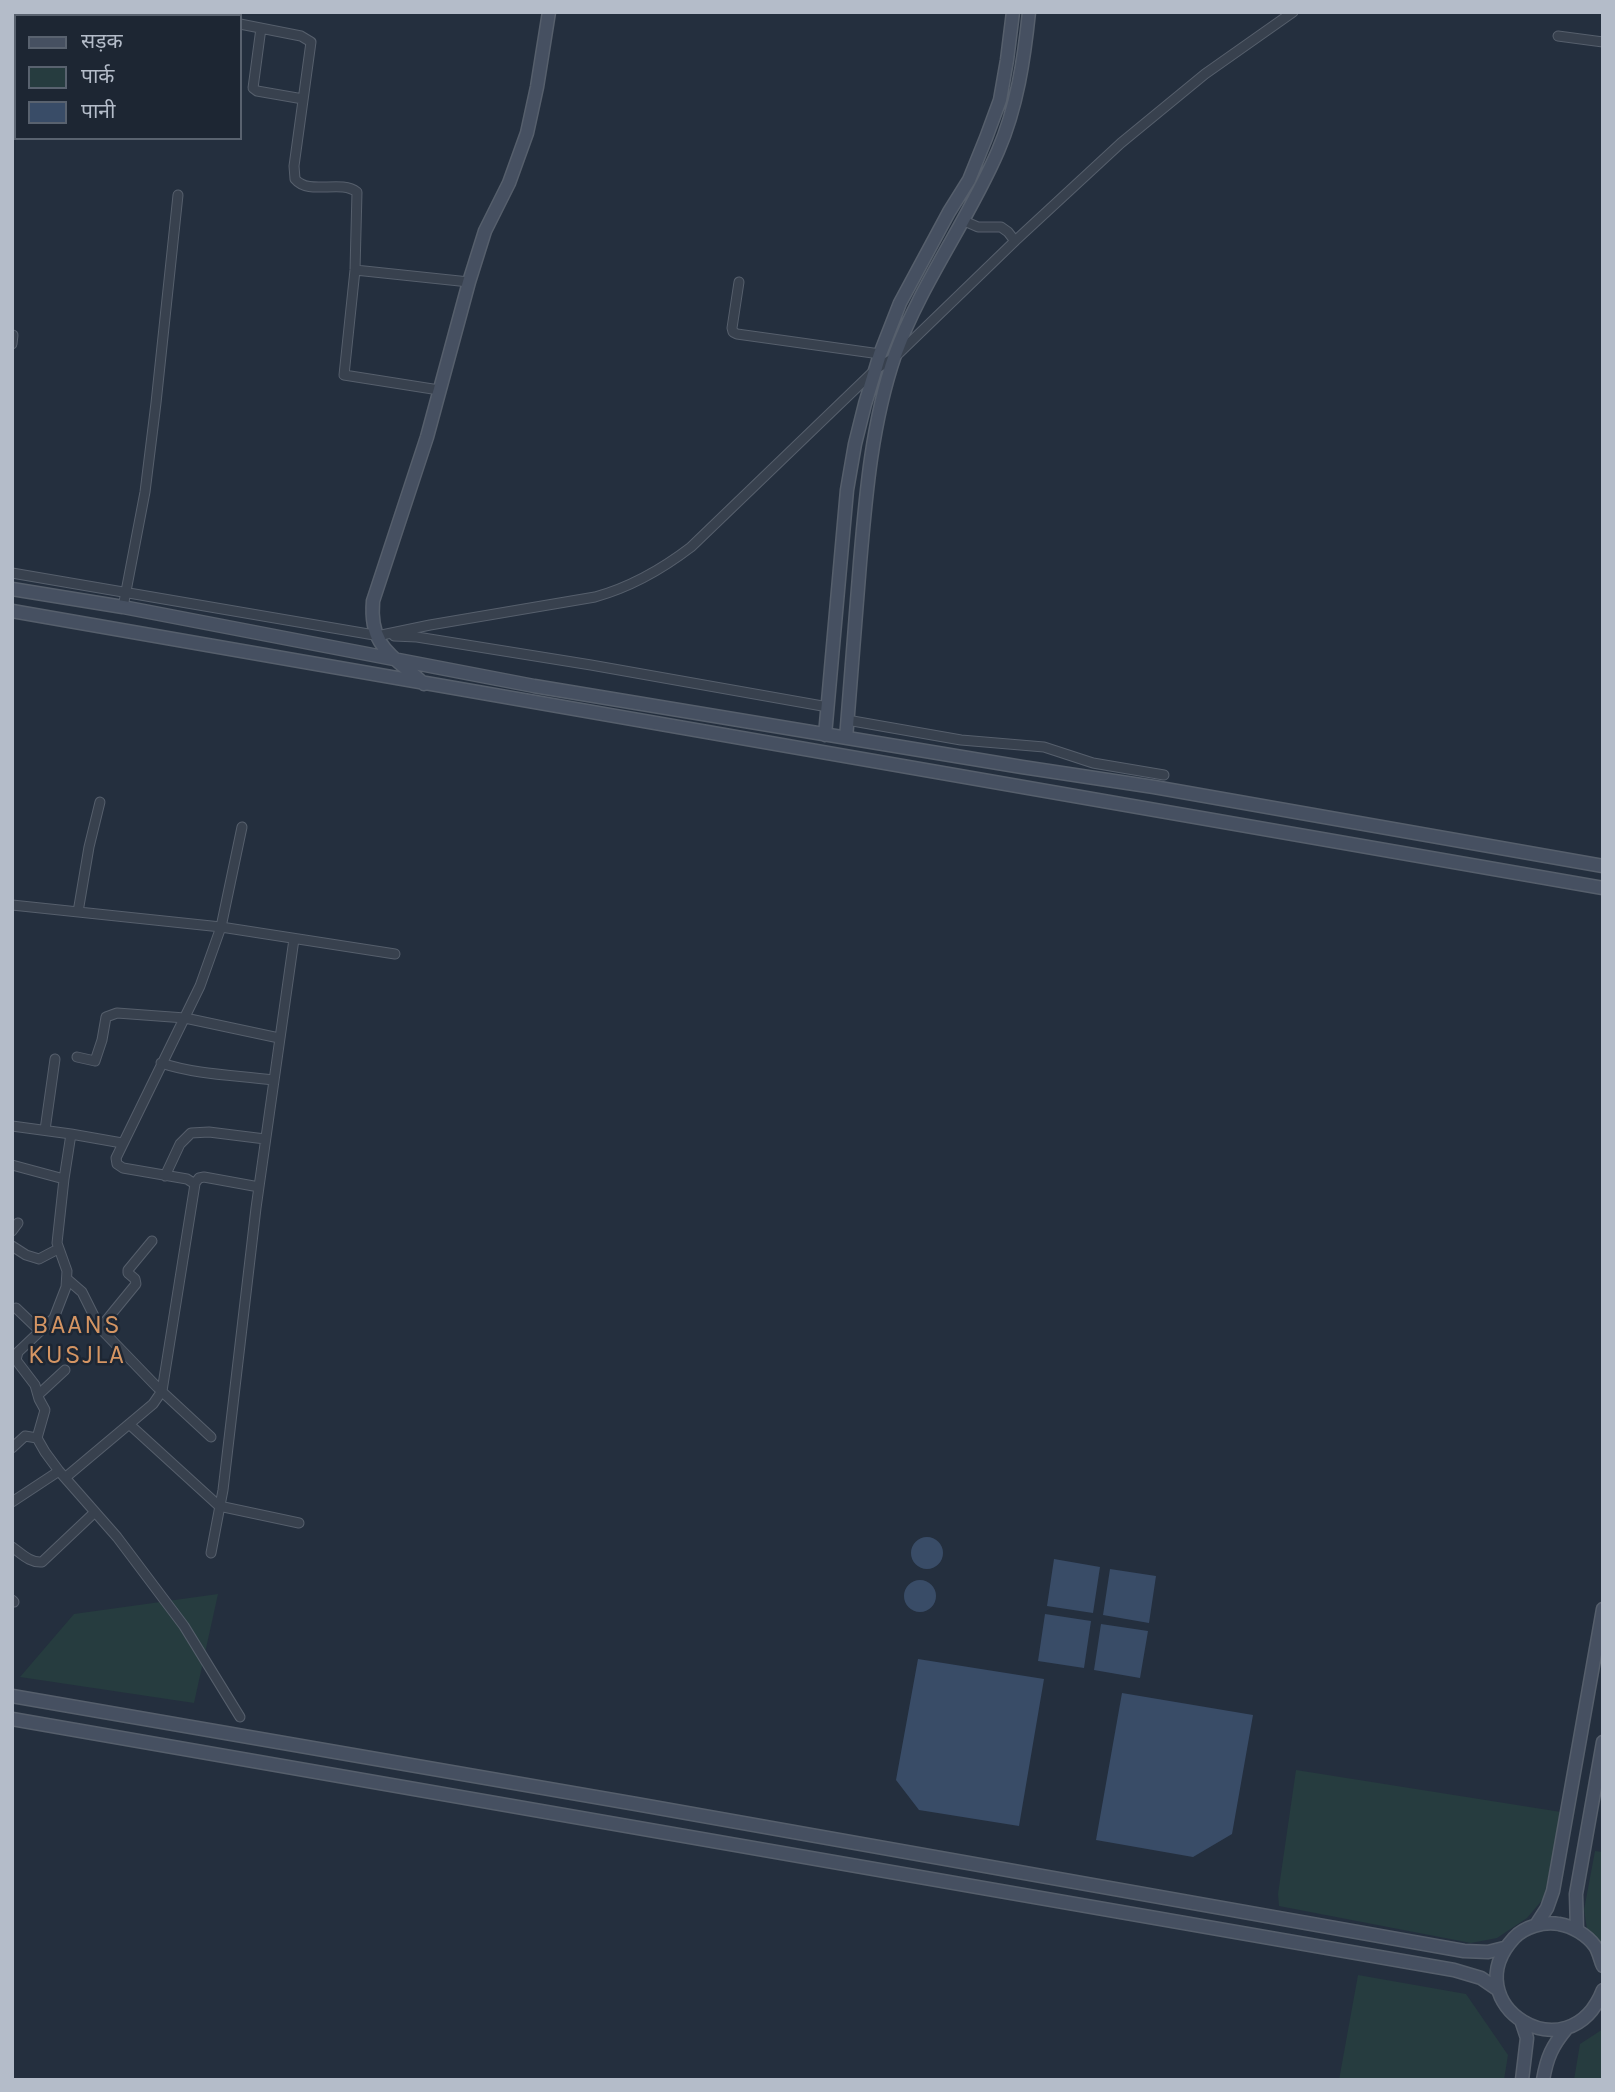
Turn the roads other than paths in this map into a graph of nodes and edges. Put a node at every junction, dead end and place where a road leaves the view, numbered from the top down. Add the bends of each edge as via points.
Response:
1 (549, 12) edge
2 (1013, 12) edge
3 (1029, 12) edge
4 (1293, 12) edge
5 (242, 24) edge
6 (261, 28) junction
7 (1558, 36) dead end
8 (1603, 42) edge
9 (303, 99) junction
10 (178, 195) dead end
11 (962, 220) junction
12 (1015, 241) junction
13 (355, 270) junction
14 (469, 282) junction
15 (739, 282) dead end
16 (880, 354) junction
17 (895, 357) junction
18 (876, 369) junction
19 (439, 390) junction
20 (12, 573) edge
21 (12, 589) edge
22 (126, 592) junction
23 (123, 607) junction
24 (12, 611) edge
25 (377, 636) junction
26 (399, 661) junction
27 (461, 673) junction
28 (424, 684) junction
29 (459, 689) junction
30 (828, 707) junction
31 (847, 720) junction
32 (825, 735) junction
33 (846, 738) junction
34 (1164, 775) dead end
35 (1154, 787) junction
36 (100, 802) dead end
37 (1151, 809) junction
38 (242, 827) dead end
39 (1603, 866) edge
40 (1603, 888) edge
41 (12, 905) edge
42 (78, 912) junction
43 (220, 928) junction
44 (294, 939) junction
45 (395, 954) dead end
46 (185, 1018) junction
47 (279, 1038) junction
48 (77, 1057) dead end
49 (55, 1059) dead end
50 (162, 1063) junction
51 (273, 1080) junction
52 (12, 1126) edge
53 (45, 1130) junction
54 (71, 1134) junction
55 (265, 1139) junction
56 (122, 1143) junction
57 (12, 1164) edge
58 (165, 1176) junction
59 (64, 1179) junction
60 (195, 1183) junction
61 (259, 1187) junction
62 (152, 1241) dead end
63 (12, 1246) edge
64 (58, 1249) junction
65 (67, 1279) junction
66 (16, 1308) dead end
67 (100, 1328) junction
68 (40, 1331) junction
69 (15, 1350) edge
70 (15, 1363) edge
71 (65, 1370) dead end
72 (162, 1391) junction
73 (38, 1395) junction
74 (129, 1424) junction
75 (211, 1437) dead end
76 (37, 1438) junction
77 (12, 1448) edge
78 (63, 1474) junction
79 (14, 1499) edge
80 (219, 1506) junction
81 (96, 1512) junction
82 (299, 1523) dead end
83 (12, 1547) edge
84 (211, 1552) dead end
85 (1603, 1609) edge
86 (12, 1696) edge
87 (240, 1717) dead end
88 (12, 1719) edge
89 (1603, 1742) edge
90 (1536, 1925) junction
91 (1577, 1930) junction
92 (1504, 1948) junction
93 (1603, 1966) edge
94 (1497, 1989) junction
95 (1603, 1990) edge
96 (1600, 2004) edge
97 (1522, 2023) junction
98 (1567, 2028) junction
99 (1522, 2080) edge
100 (1543, 2080) edge

1 - 14 street via 527,133
2 - 16 street via 1000,100 986,138 969,180 900,303
3 - 11 street via 1024,60 1010,117 993,162
4 - 12 street via 1198,79
5 - 6 street
6 - 9 street via 311,41
6 - 9 street via 253,88
7 - 8 street
9 - 13 street via 295,179 305,186 356,190
10 - 22 street via 145,492
11 - 12 street via 978,227 1000,227
11 - 17 street
12 - 17 street
13 - 14 street
13 - 19 street via 344,375
14 - 19 street
15 - 16 street via 733,332
16 - 18 street
17 - 18 street
17 - 31 street via 871,450
18 - 25 street via 691,547 661,570 595,597
18 - 30 street via 850,467
19 - 25 street via 375,592 372,618
20 - 22 street
21 - 23 street
22 - 23 street
22 - 25 street
23 - 26 street
24 - 28 street
25 - 26 street via 384,650
25 - 30 street via 418,637
26 - 27 street
26 - 28 street
27 - 29 street
27 - 32 street
28 - 29 street
29 - 37 street
30 - 32 street
31 - 33 street
31 - 34 street via 961,740 1044,747 1093,763
32 - 33 street
33 - 35 street
35 - 37 street
35 - 39 street
36 - 42 street
37 - 40 street
38 - 43 street
41 - 42 street
42 - 43 street
43 - 44 street
43 - 46 street
44 - 45 street
44 - 47 street
46 - 47 street
46 - 48 street via 117,1013 106,1017 96,1061
46 - 50 street
47 - 51 street
49 - 53 street
50 - 51 street via 213,1075
50 - 56 street
51 - 55 street
52 - 53 street
53 - 54 street
54 - 56 street
54 - 59 street
55 - 58 street via 191,1133 180,1144
55 - 61 street
56 - 58 street via 118,1165
57 - 59 street
58 - 60 street
59 - 64 street
60 - 61 street via 204,1177
60 - 72 street
61 - 80 street
62 - 67 street via 128,1268 136,1284
63 - 64 street via 39,1259
64 - 65 street
65 - 67 street via 82,1292
65 - 68 street via 54,1318
66 - 68 street
67 - 72 street
68 - 69 street
69 - 70 street
70 - 73 street
71 - 73 street
72 - 74 street
72 - 75 street
73 - 76 street via 45,1412
74 - 78 street
74 - 80 street
76 - 77 street via 25,1436
76 - 78 street
78 - 79 street
78 - 81 street
80 - 82 street
80 - 84 street
81 - 83 street via 42,1562 29,1560
81 - 87 street via 184,1626
85 - 90 street via 1553,1891
86 - 92 street via 1464,1951
88 - 94 street via 1454,1970 1481,1978
89 - 91 street via 1576,1894
90 - 91 street via 1557,1923
90 - 92 street via 1518,1933
91 - 93 street via 1595,1947
92 - 94 street via 1497,1968
94 - 97 street
95 - 96 street
96 - 98 street
97 - 98 street via 1544,2031
97 - 99 street via 1527,2038
98 - 100 street via 1553,2044

